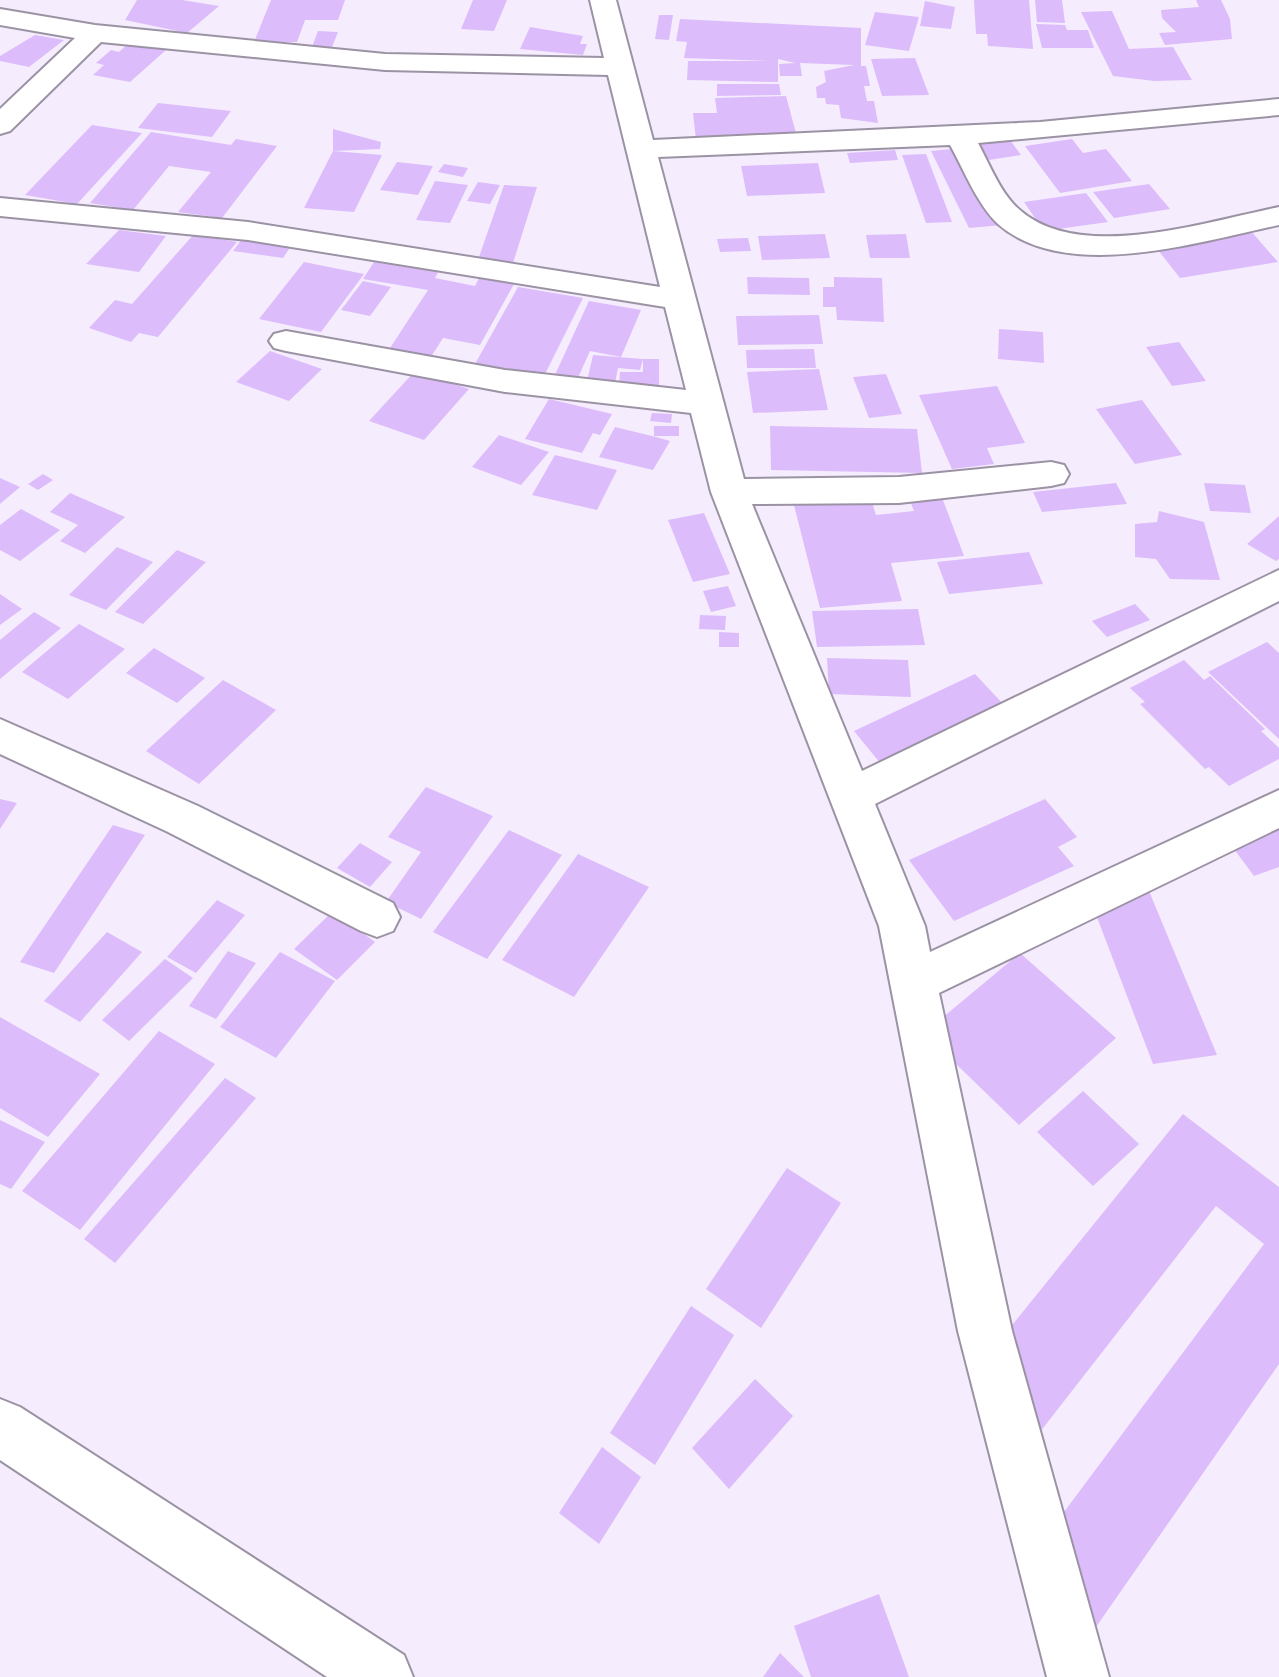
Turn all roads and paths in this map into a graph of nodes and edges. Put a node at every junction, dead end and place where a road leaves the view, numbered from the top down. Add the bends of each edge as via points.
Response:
1 (603, 0) edge
2 (0, 17) edge
3 (95, 33) junction
4 (621, 67) junction
5 (1279, 107) edge
6 (0, 125) edge
7 (959, 136) junction
8 (641, 149) junction
9 (0, 207) edge
10 (1279, 216) edge
11 (681, 300) junction
12 (286, 341) dead end
13 (707, 404) junction
14 (1051, 474) dead end
15 (729, 492) junction
16 (1279, 584) edge
17 (0, 735) edge
18 (851, 796) junction
19 (1279, 808) edge
20 (377, 917) dead end
21 (912, 983) junction
22 (0, 1427) edge
23 (382, 1677) edge
24 (1078, 1677) edge

1 - 4 street
2 - 3 street
3 - 4 street via 385,62
3 - 6 street
4 - 8 street
5 - 7 street
7 - 8 street
7 - 10 street via 1010,218 1071,245 1109,247
8 - 11 street
9 - 11 street via 248,231
11 - 13 street
12 - 13 street via 505,381
13 - 15 street
14 - 15 street via 899,490
15 - 18 street
16 - 18 street
17 - 20 street
18 - 21 street via 902,926
19 - 21 street
21 - 24 street via 985,1331
22 - 23 street

